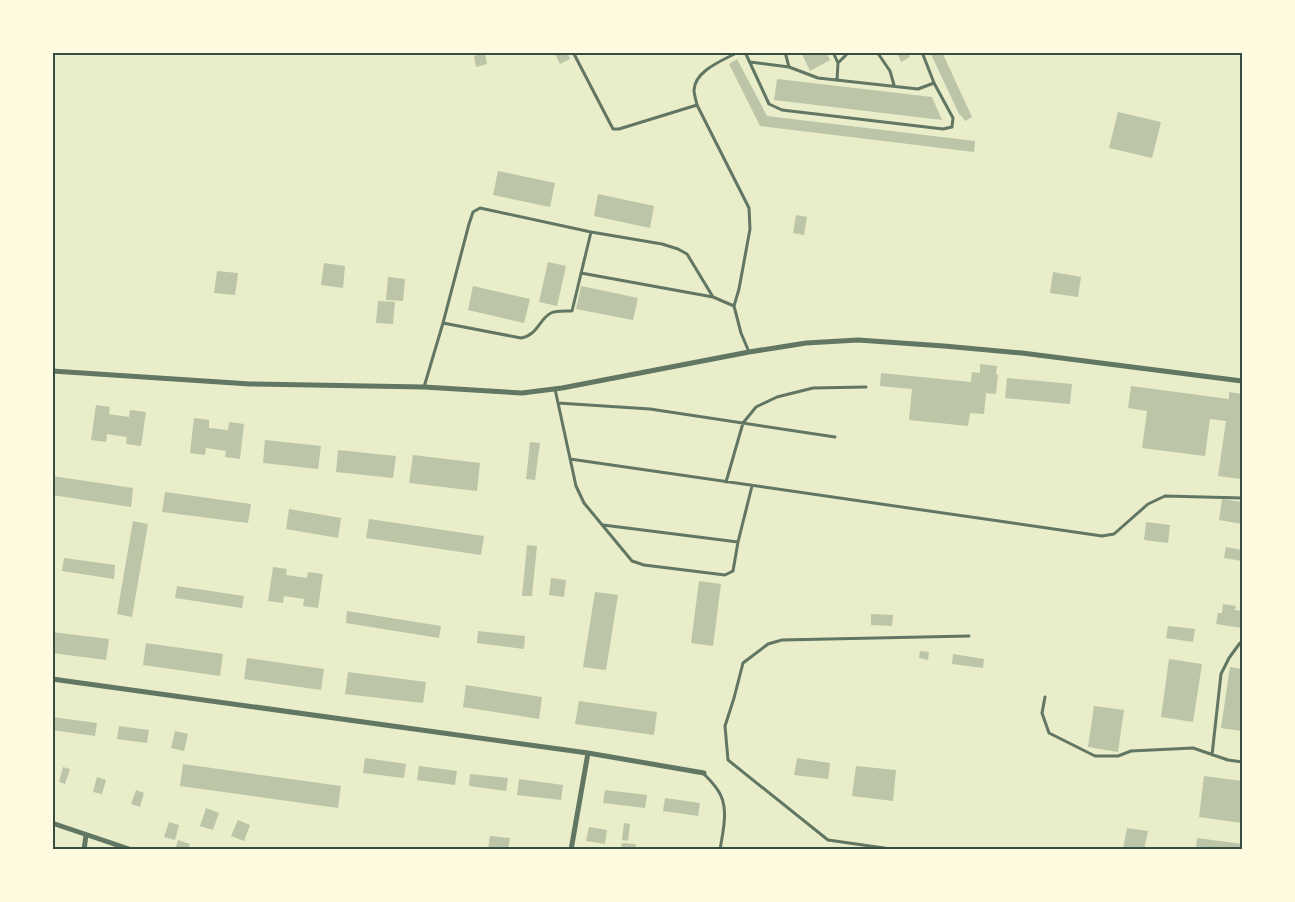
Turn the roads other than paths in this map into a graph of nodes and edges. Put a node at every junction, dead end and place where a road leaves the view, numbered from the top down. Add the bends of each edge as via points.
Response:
1 (573, 52) edge
2 (738, 52) edge
3 (746, 52) edge
4 (785, 52) edge
5 (833, 52) edge
6 (849, 52) edge
7 (877, 52) edge
8 (922, 52) edge
9 (750, 62) junction
10 (838, 63) junction
11 (789, 67) junction
12 (837, 80) junction
13 (934, 83) junction
14 (894, 86) junction
15 (697, 105) junction
16 (591, 232) junction
17 (581, 273) junction
18 (713, 297) junction
19 (734, 306) junction
20 (443, 323) junction
21 (749, 352) junction
22 (52, 371) edge
23 (1242, 381) edge
24 (424, 387) junction
25 (866, 387) dead end
26 (555, 389) junction
27 (558, 403) junction
28 (743, 423) junction
29 (835, 436) dead end
30 (570, 459) junction
31 (726, 482) junction
32 (752, 486) junction
33 (1242, 498) edge
34 (601, 525) junction
35 (738, 542) junction
36 (969, 636) dead end
37 (1242, 643) edge
38 (52, 679) edge
39 (1045, 697) dead end
40 (588, 753) junction
41 (1212, 755) junction
42 (1242, 762) edge
43 (704, 773) joint
44 (52, 823) edge
45 (86, 835) junction
46 (84, 849) edge
47 (132, 849) edge
48 (572, 849) edge
49 (720, 849) edge
50 (898, 849) edge

1 - 15 lane via 613,129
2 - 15 lane via 698,78 694,89
3 - 9 lane
4 - 11 lane
5 - 10 lane
6 - 10 lane
7 - 14 lane via 890,71
8 - 13 lane
9 - 11 lane
9 - 13 lane via 769,104 782,110 952,127 953,118
10 - 12 lane
11 - 12 lane via 818,78
12 - 14 lane
13 - 14 lane via 918,89
15 - 19 lane via 749,208 750,229
16 - 17 lane
16 - 18 lane via 678,249 687,254
16 - 20 lane via 480,208 473,212
17 - 18 lane
17 - 20 lane via 572,311 549,314 528,337
18 - 19 lane
19 - 21 lane
20 - 24 lane
21 - 23 street via 858,340 1011,352
21 - 26 street
22 - 24 street via 250,384
24 - 26 street via 522,393
25 - 28 lane via 813,388 777,397 756,407
26 - 27 lane
27 - 28 lane via 650,409
27 - 30 lane
28 - 29 lane
28 - 31 lane
30 - 31 lane
30 - 34 lane via 576,486
31 - 32 lane
32 - 33 lane via 1102,536 1114,534 1148,504 1165,496
32 - 35 lane
34 - 35 lane
34 - 35 lane via 632,561 644,565 725,575 733,571
36 - 50 lane via 782,640 768,644 743,663 725,726 728,760 828,840
37 - 41 lane via 1228,658 1221,674
38 - 40 street
39 - 41 lane via 1042,713 1049,733 1095,756 1193,747
40 - 43 street
40 - 48 street
41 - 42 lane
43 - 49 lane via 724,803
44 - 45 street
45 - 46 street
45 - 47 street

